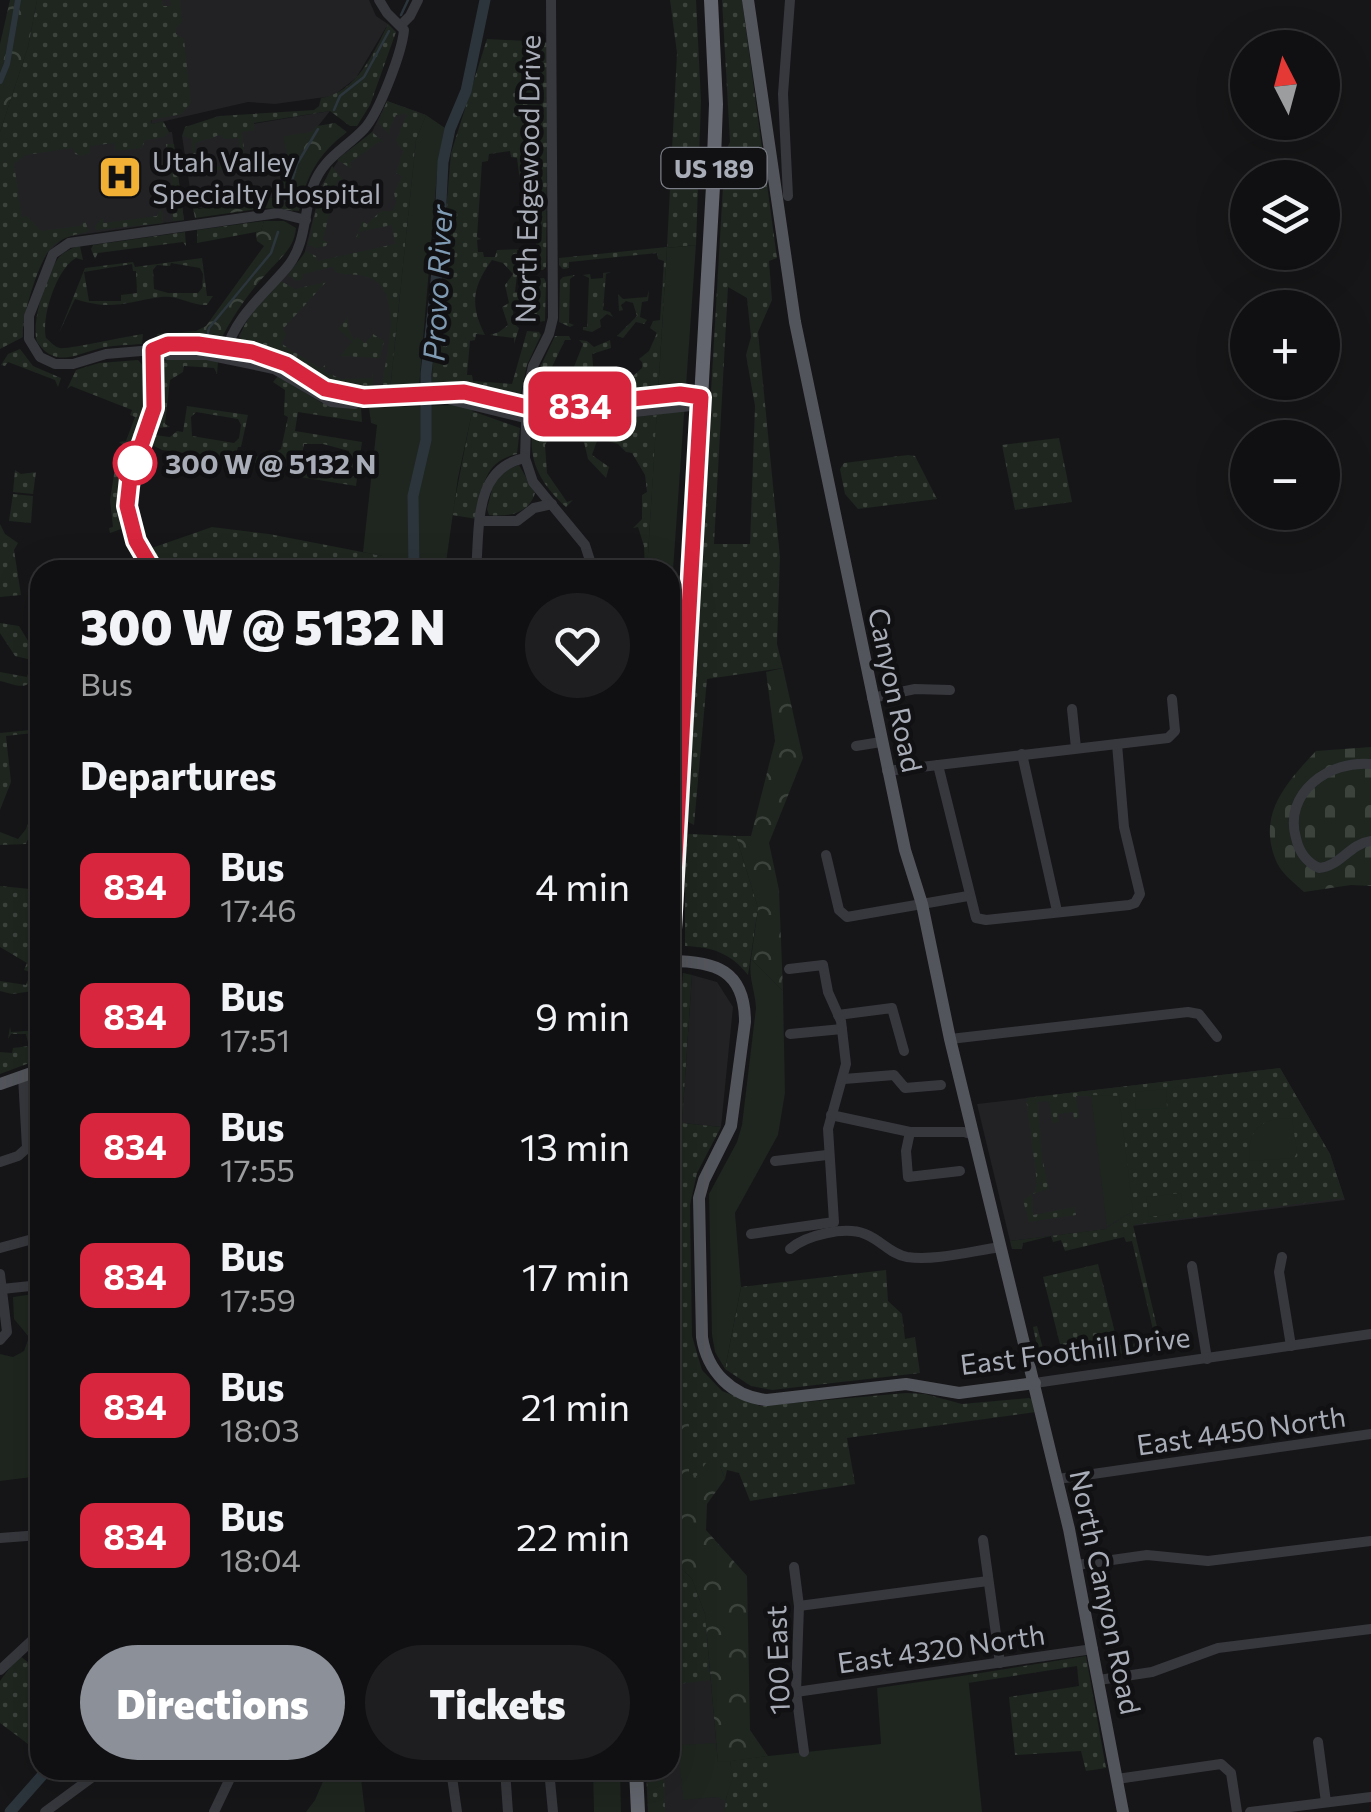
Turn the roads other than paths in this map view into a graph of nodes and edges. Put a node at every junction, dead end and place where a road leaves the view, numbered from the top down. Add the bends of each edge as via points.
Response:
1 (379, 0) edge
2 (418, 0) edge
3 (551, 0) edge
4 (711, 0) edge
5 (748, 0) edge
6 (790, 0) edge
7 (403, 27) junction
8 (788, 196) dead end
9 (306, 220) junction
10 (155, 350) junction
11 (226, 353) junction
12 (701, 397) junction
13 (526, 414) junction
14 (525, 458) junction
15 (540, 490) junction
16 (552, 504) junction
17 (534, 508) junction
18 (481, 521) junction
19 (147, 560) edge
20 (477, 560) edge
21 (589, 560) edge
22 (680, 627) edge
23 (950, 690) dead end
24 (872, 698) junction
25 (1172, 699) dead end
26 (1072, 710) dead end
27 (881, 742) junction
28 (1118, 744) junction
29 (856, 746) dead end
30 (1076, 748) junction
31 (1022, 754) junction
32 (938, 764) junction
33 (1371, 764) edge
34 (888, 771) junction
35 (1371, 841) edge
36 (826, 855) dead end
37 (968, 896) junction
38 (922, 904) junction
39 (1057, 911) junction
40 (680, 961) edge
41 (789, 969) dead end
42 (838, 1014) junction
43 (842, 1029) junction
44 (790, 1034) dead end
45 (1217, 1037) dead end
46 (950, 1039) junction
47 (904, 1051) dead end
48 (30, 1074) edge
49 (23, 1076) junction
50 (844, 1079) junction
51 (0, 1084) edge
52 (941, 1085) dead end
53 (831, 1114) junction
54 (970, 1120) junction
55 (910, 1132) junction
56 (943, 1132) junction
57 (974, 1135) junction
58 (828, 1155) junction
59 (776, 1161) dead end
60 (0, 1162) edge
61 (960, 1171) dead end
62 (751, 1234) dead end
63 (30, 1240) edge
64 (0, 1248) edge
65 (1001, 1248) junction
66 (790, 1249) dead end
67 (1282, 1257) dead end
68 (1192, 1266) dead end
69 (0, 1274) edge
70 (30, 1286) edge
71 (2, 1289) edge
72 (1371, 1334) edge
73 (2, 1338) edge
74 (1291, 1346) junction
75 (1207, 1358) junction
76 (1035, 1383) junction
77 (1371, 1434) edge
78 (1058, 1479) junction
79 (30, 1536) edge
80 (0, 1538) edge
81 (983, 1540) dead end
82 (1371, 1540) edge
83 (1077, 1565) junction
84 (794, 1567) dead end
85 (988, 1581) junction
86 (799, 1606) junction
87 (1371, 1629) edge
88 (30, 1642) edge
89 (1093, 1649) junction
90 (1000, 1663) junction
91 (0, 1670) edge
92 (1099, 1680) junction
93 (796, 1692) junction
94 (1318, 1742) dead end
95 (804, 1752) dead end
96 (1117, 1779) junction
97 (89, 1780) edge
98 (229, 1780) edge
99 (452, 1780) edge
100 (506, 1780) edge
101 (550, 1780) edge
102 (636, 1780) edge
103 (1371, 1796) edge
104 (1326, 1802) junction
105 (46, 1812) edge
106 (214, 1812) edge
107 (457, 1812) edge
108 (508, 1812) edge
109 (553, 1812) edge
110 (638, 1812) edge
111 (1123, 1812) edge
112 (1237, 1812) edge
113 (1250, 1812) edge

1 - 7 street
2 - 7 street
3 - 13 street, North Edgewood Drive via 553,318 533,366
4 - 12 highway, US 189 via 715,148
5 - 24 main road, Canyon Road via 790,300
6 - 8 street via 784,94
7 - 9 street via 371,121 326,161
9 - 10 street via 278,213 86,240 53,254 29,316 29,339 40,357 73,364
9 - 11 street via 296,253 246,315
10 - 11 street
10 - 19 street via 154,408 127,506
11 - 13 street via 274,369 331,402 446,396
12 - 13 street via 680,394
12 - 22 highway, US 189
13 - 14 street, North Edgewood Drive
14 - 15 street
14 - 18 street via 507,462 490,478
15 - 16 street
15 - 17 street
16 - 17 street
16 - 21 street via 585,544
17 - 18 street via 517,521
18 - 20 street
23 - 24 street
24 - 27 main road, Canyon Road
25 - 28 street via 1174,731 1168,738
26 - 30 street
27 - 29 street
27 - 34 main road, Canyon Road
28 - 30 street
28 - 39 street via 1138,899
30 - 31 street
31 - 32 street
31 - 39 street
32 - 34 street
32 - 37 street
33 - 35 street via 1332,769 1298,797 1292,817 1298,846 1319,868
34 - 38 main road, Canyon Road
36 - 38 street via 838,910 847,917
37 - 38 street
37 - 39 street via 976,918 986,920
38 - 46 main road, Canyon Road
40 - 76 main road, East Foothill Drive via 721,969 744,1004 731,1126 698,1207 703,1345 714,1370 758,1399 906,1384 968,1393
41 - 42 street via 823,965
42 - 43 street
42 - 47 street via 892,1008
43 - 44 street
43 - 50 street
45 - 46 street via 1200,1014 1188,1012
46 - 54 main road, Canyon Road
48 - 49 main road
49 - 51 main road
49 - 60 street via 27,1148
50 - 52 street via 894,1075 905,1088
50 - 53 street
53 - 55 street
53 - 58 street
54 - 56 street
54 - 57 main road, Canyon Road
55 - 56 street
55 - 61 street via 908,1176
56 - 57 street
57 - 65 main road, Canyon Road
58 - 59 street
58 - 62 street via 832,1224
63 - 64 street
65 - 66 street via 911,1257 855,1232 814,1236
65 - 76 main road, Canyon Road
67 - 74 street
68 - 75 street
69 - 71 street
70 - 71 street
71 - 73 street via 8,1332
72 - 74 street, East Foothill Drive
74 - 75 street, East Foothill Drive
75 - 76 street, East Foothill Drive
76 - 78 main road, North Canyon Road
77 - 78 street, East 4450 North
78 - 83 main road, North Canyon Road
79 - 80 street
81 - 85 street
82 - 83 street via 1208,1561 1147,1555
83 - 89 main road, North Canyon Road
84 - 86 street, 100 East
85 - 86 street
85 - 90 street
86 - 93 street, 100 East
87 - 92 street via 1218,1648 1152,1672
88 - 91 street
89 - 90 street, East 4320 North
89 - 92 main road, North Canyon Road
90 - 93 street, East 4320 North
92 - 96 main road, North Canyon Road
93 - 95 street, 100 East
94 - 104 street
96 - 111 main road, North Canyon Road
96 - 112 street via 1224,1765 1232,1773
97 - 105 street
98 - 106 street
99 - 107 street
100 - 108 street
101 - 109 street
102 - 110 highway
103 - 104 street
104 - 113 street

